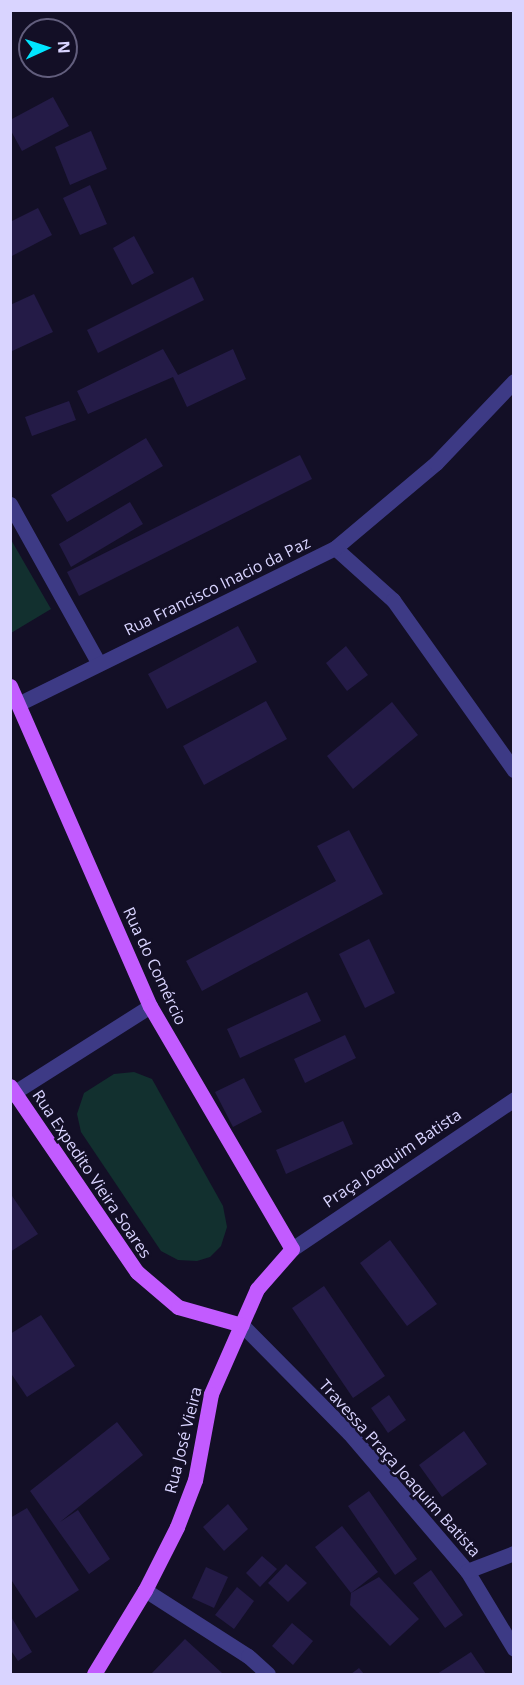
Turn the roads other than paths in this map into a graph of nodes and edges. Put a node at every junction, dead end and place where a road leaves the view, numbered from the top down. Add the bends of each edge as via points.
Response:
1 (513, 381) edge
2 (10, 504) edge
3 (335, 548) junction
4 (98, 662) junction
5 (10, 686) edge
6 (20, 703) junction
7 (513, 770) edge
8 (150, 1006) junction
9 (12, 1091) edge
10 (513, 1099) edge
11 (292, 1249) junction
12 (242, 1325) junction
13 (513, 1553) edge
14 (467, 1571) junction
15 (145, 1590) junction
16 (513, 1649) edge
17 (94, 1674) edge
18 (268, 1674) edge

1 - 3 street via 436,463
2 - 4 street
3 - 4 street, Rua Francisco Inacio da Paz
3 - 7 street, Rua Francisco Inacio da Paz via 393,600
4 - 6 street, Rua Francisco Inacio da Paz
5 - 6 main road, Rua do Comércio
6 - 8 main road, Rua do Comércio
8 - 9 street
8 - 11 main road, Rua do Comércio
9 - 12 main road, Rua Expedito Vieira Soares via 137,1272 178,1307
10 - 11 street, Praça Joaquim Batista
11 - 12 main road, Rua José Vieira via 257,1289
12 - 14 street, Travessa Praça Joaquim Batista via 349,1433
12 - 15 main road, Rua José Vieira via 212,1394 195,1480
13 - 14 street
14 - 16 street, Travessa Praça Joaquim Batista
15 - 17 main road, Rua José Vieira
15 - 18 street via 248,1656

